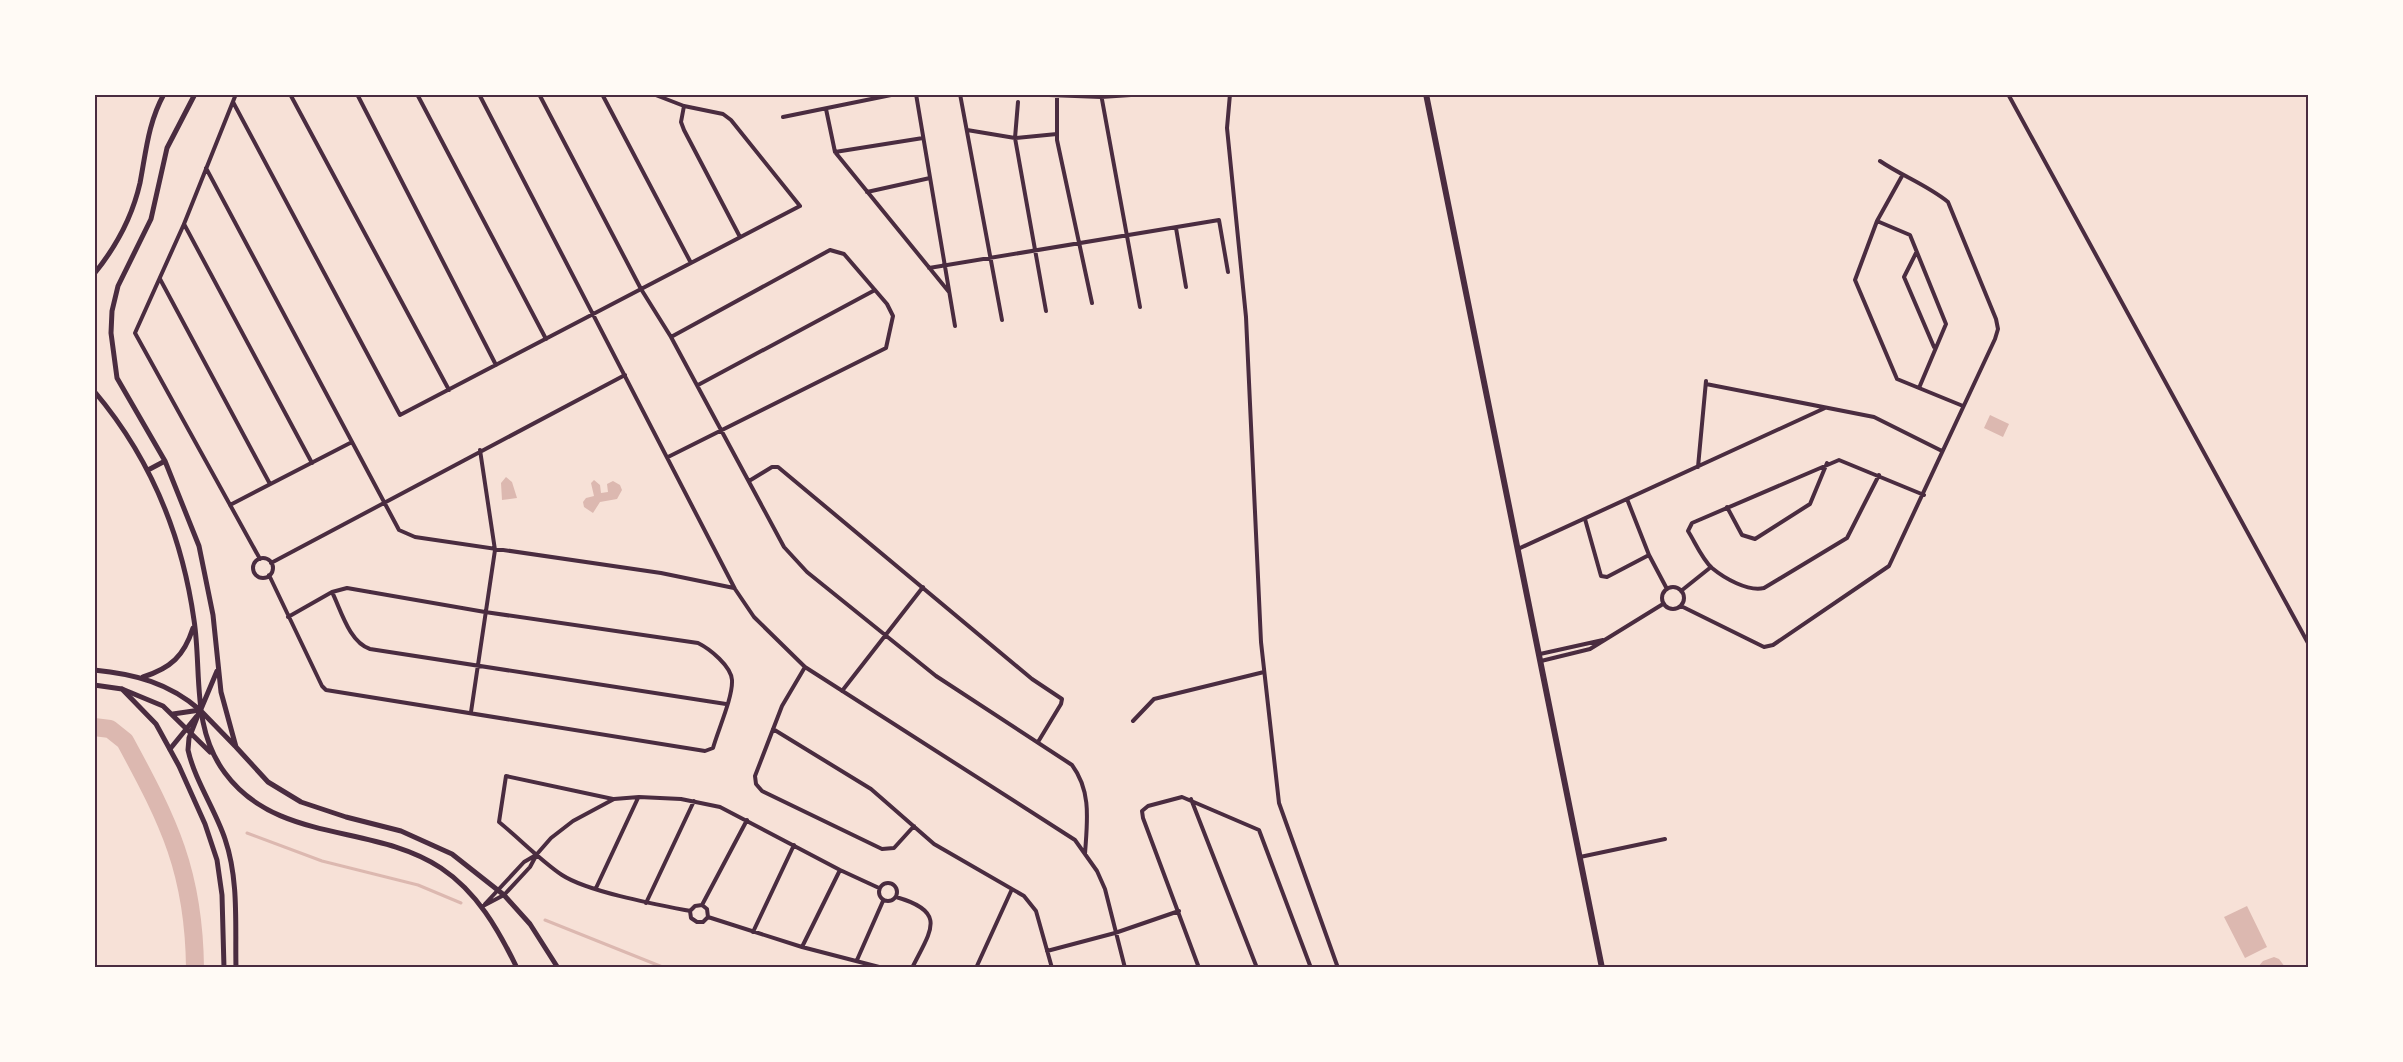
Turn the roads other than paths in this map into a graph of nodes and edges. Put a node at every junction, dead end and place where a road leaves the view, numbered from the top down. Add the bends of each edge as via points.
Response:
1 (164, 94) edge
2 (195, 94) edge
3 (236, 94) edge
4 (290, 94) edge
5 (357, 94) edge
6 (417, 94) edge
7 (479, 94) edge
8 (539, 94) edge
9 (602, 94) edge
10 (653, 94) edge
11 (896, 94) edge
12 (916, 94) edge
13 (960, 94) edge
14 (1023, 94) edge
15 (1230, 94) edge
16 (1426, 94) edge
17 (2008, 94) edge
18 (1057, 95) edge
19 (1144, 95) edge
20 (1101, 96) edge
21 (233, 102) junction
22 (1018, 102) dead end
23 (684, 106) junction
24 (826, 109) junction
25 (783, 117) dead end
26 (967, 130) junction
27 (1057, 134) junction
28 (923, 138) junction
29 (1015, 138) junction
30 (835, 152) junction
31 (1880, 161) dead end
32 (206, 168) junction
33 (1902, 176) junction
34 (930, 178) junction
35 (867, 192) junction
36 (1877, 221) junction
37 (184, 224) junction
38 (1176, 228) junction
39 (1125, 234) junction
40 (740, 237) junction
41 (1081, 243) junction
42 (1036, 251) junction
43 (1916, 252) junction
44 (991, 258) junction
45 (691, 263) junction
46 (945, 266) junction
47 (929, 268) junction
48 (1228, 272) dead end
49 (94, 274) edge
50 (160, 279) junction
51 (1186, 287) dead end
52 (640, 289) junction
53 (875, 290) junction
54 (950, 293) junction
55 (1092, 303) dead end
56 (1140, 307) dead end
57 (1046, 311) dead end
58 (594, 314) junction
59 (1002, 320) dead end
60 (955, 326) dead end
61 (671, 337) junction
62 (546, 339) junction
63 (1934, 347) junction
64 (496, 365) junction
65 (626, 375) junction
66 (698, 385) junction
67 (1919, 388) junction
68 (449, 390) junction
69 (94, 391) edge
70 (1963, 406) junction
71 (1826, 408) junction
72 (721, 431) junction
73 (352, 442) junction
74 (480, 450) junction
75 (1942, 451) junction
76 (668, 457) junction
77 (165, 461) junction
78 (312, 463) junction
79 (1827, 464) junction
80 (1698, 468) junction
81 (148, 470) junction
82 (1879, 475) junction
83 (749, 481) junction
84 (270, 484) junction
85 (1923, 495) junction
86 (1627, 499) junction
87 (382, 503) junction
88 (230, 505) junction
89 (1727, 507) junction
90 (1585, 519) junction
91 (1518, 549) junction
92 (495, 550) junction
93 (1649, 555) junction
94 (260, 559) junction
95 (271, 563) junction
96 (1711, 567) junction
97 (269, 576) junction
98 (923, 587) junction
99 (735, 589) junction
100 (1667, 589) junction
101 (1681, 591) junction
102 (332, 592) junction
103 (1663, 604) junction
104 (1681, 606) junction
105 (485, 612) junction
106 (288, 617) junction
107 (195, 624) junction
108 (884, 634) junction
109 (2308, 643) edge
110 (1540, 658) junction
111 (477, 664) junction
112 (805, 667) junction
113 (218, 669) junction
114 (94, 670) edge
115 (1264, 672) junction
116 (143, 677) junction
117 (94, 685) edge
118 (122, 689) junction
119 (842, 691) junction
120 (726, 704) junction
121 (200, 710) junction
122 (471, 712) junction
123 (172, 714) junction
124 (1133, 721) dead end
125 (189, 729) junction
126 (773, 729) junction
127 (1038, 742) junction
128 (236, 747) junction
129 (171, 749) junction
130 (213, 755) junction
131 (639, 797) junction
132 (614, 799) junction
133 (1191, 799) junction
134 (694, 801) junction
135 (747, 820) junction
136 (914, 826) junction
137 (1665, 839) dead end
138 (794, 845) junction
139 (537, 854) junction
140 (1085, 855) junction
141 (1580, 857) junction
142 (840, 870) junction
143 (596, 888) junction
144 (879, 888) junction
145 (498, 889) junction
146 (1012, 889) junction
147 (504, 895) junction
148 (896, 897) junction
149 (883, 901) junction
150 (646, 903) junction
151 (702, 905) junction
152 (483, 906) junction
153 (690, 911) junction
154 (1179, 911) junction
155 (708, 917) junction
156 (753, 932) junction
157 (1115, 933) junction
158 (802, 947) junction
159 (1047, 951) junction
160 (857, 960) junction
161 (224, 968) edge
162 (236, 968) edge
163 (517, 968) edge
164 (558, 968) edge
165 (884, 968) edge
166 (912, 968) edge
167 (976, 968) edge
168 (1052, 968) edge
169 (1125, 968) edge
170 (1199, 968) edge
171 (1257, 968) edge
172 (1311, 968) edge
173 (1338, 968) edge
174 (1602, 968) edge

1 - 49 street via 153,114 132,210 114,248
2 - 77 street via 167,148 151,219 118,286 112,311 117,378
3 - 21 street
4 - 68 street
5 - 64 street
6 - 62 street
7 - 58 street
8 - 52 street
9 - 45 street
10 - 23 street
11 - 24 street
12 - 28 street
13 - 26 street
14 - 18 street
15 - 115 street via 1227,128 1246,317
16 - 91 main road
17 - 109 street
18 - 20 street
18 - 27 street
19 - 20 street
20 - 39 street
21 - 32 street
21 - 68 street via 400,415
22 - 29 street
23 - 40 street via 684,130
23 - 40 street via 723,114 731,120 800,206
24 - 25 street
24 - 30 street
26 - 29 street
26 - 44 street
27 - 29 street
27 - 41 street
28 - 30 street
28 - 34 street
29 - 42 street
30 - 35 street
31 - 33 street
32 - 37 street
32 - 73 street
33 - 36 street
33 - 70 street via 1933,190 1948,202 1996,319 1995,339
34 - 35 street
34 - 46 street
35 - 47 street
36 - 43 street via 1910,235
36 - 67 street via 1855,280 1897,379
37 - 50 street
37 - 78 street
38 - 39 street
38 - 48 street via 1219,220
38 - 51 street
39 - 41 street
39 - 56 street
40 - 45 street
41 - 42 street
41 - 55 street
42 - 44 street
42 - 57 street
43 - 63 street via 1904,277
43 - 63 street via 1946,324
44 - 46 street
44 - 59 street
45 - 52 street
46 - 47 street
46 - 54 street
47 - 54 street
50 - 84 street
50 - 88 street via 135,333
52 - 58 street
52 - 61 street
53 - 61 street via 844,254 830,250
53 - 66 street
53 - 72 street via 893,316 886,348
54 - 60 street
58 - 62 street
58 - 65 street
61 - 66 street
62 - 64 street
63 - 67 street
64 - 68 street
65 - 74 street
65 - 76 street
66 - 72 street
67 - 70 street
69 - 81 street via 110,409
70 - 75 street
71 - 75 street via 1874,417
71 - 80 street
71 - 80 street via 1706,383
72 - 76 street
72 - 83 street
73 - 78 street
73 - 87 street
74 - 87 street
74 - 92 street
75 - 85 street
76 - 99 street
77 - 81 street
77 - 113 street via 202,556
78 - 84 street
79 - 82 street via 1839,460
79 - 89 street
79 - 89 street via 1810,504 1755,539 1742,535
80 - 86 street
81 - 107 street via 180,550
82 - 85 street
82 - 96 street via 1847,538 1764,588 1746,587
83 - 98 street via 778,467
83 - 108 street via 793,559
84 - 88 street
85 - 104 street via 1889,566 1773,645 1755,645
86 - 90 street
86 - 93 street
87 - 92 street via 399,531
87 - 95 street
88 - 94 street
89 - 96 street via 1688,526
90 - 91 street
90 - 93 street via 1601,576 1607,577
91 - 110 main road
92 - 99 street via 661,573
92 - 105 street
93 - 100 street
94 - 95 street
94 - 97 street via 254,565 255,574
95 - 97 street
96 - 101 street
97 - 106 street
98 - 108 street
98 - 127 street via 1032,679 1062,699
99 - 112 street via 754,617
100 - 101 street
100 - 103 street via 1662,594
101 - 104 street
102 - 105 street via 347,588
102 - 106 street
102 - 111 street via 353,635 363,646
103 - 104 street via 1670,609
103 - 110 street via 1590,649
105 - 111 street
105 - 120 street via 698,644 708,648 731,676
106 - 122 street via 326,690
107 - 116 street via 185,651 176,661
107 - 121 street
108 - 119 street
108 - 127 street via 936,676
110 - 141 main road
111 - 120 street
111 - 122 street
112 - 119 street
112 - 126 street
113 - 121 street
113 - 128 street via 224,709
114 - 116 street
115 - 124 street via 1154,699
115 - 173 street via 1279,803
116 - 121 street via 181,695
117 - 118 street
118 - 123 street via 150,699
118 - 129 street via 156,724
119 - 140 street via 1063,831
120 - 122 street via 713,748 705,751
121 - 123 street
121 - 125 street
121 - 128 street
121 - 130 street
123 - 125 street
125 - 129 street
125 - 130 street
125 - 162 street via 190,757 230,858
126 - 136 street via 871,789
126 - 136 street via 755,776 762,791 882,849 894,848
127 - 140 street via 1072,765 1081,777 1088,805
128 - 145 street via 256,772 283,792 322,810 419,838 452,854
129 - 161 street via 217,860
130 - 152 street via 225,774 260,806 305,825 426,860 454,878
131 - 132 street
131 - 134 street
131 - 143 street
132 - 139 street via 573,820
132 - 139 street via 506,776 499,822
133 - 154 street via 1182,796 1142,811
133 - 171 street
133 - 172 street via 1259,830
134 - 135 street via 720,807
134 - 150 street
135 - 138 street
135 - 151 street
136 - 146 street via 934,844
137 - 141 street
138 - 142 street
138 - 156 street
139 - 143 street via 563,876
139 - 145 street
139 - 147 street
140 - 157 street via 1098,871 1105,889
141 - 174 main road
142 - 144 street
142 - 158 street
143 - 150 street
144 - 148 street via 885,882 892,883 897,889
144 - 149 street via 878,895
145 - 147 street
145 - 152 street
146 - 159 street via 1032,902
146 - 167 street
147 - 152 street
147 - 164 street via 530,924
148 - 149 street
148 - 166 street via 918,903 931,919 931,930
149 - 160 street
150 - 153 street
151 - 153 street
151 - 155 street
152 - 163 street
153 - 155 street via 697,922
154 - 157 street
154 - 170 street
155 - 156 street
156 - 158 street
157 - 159 street
157 - 169 street
158 - 160 street
159 - 168 street
160 - 165 street

